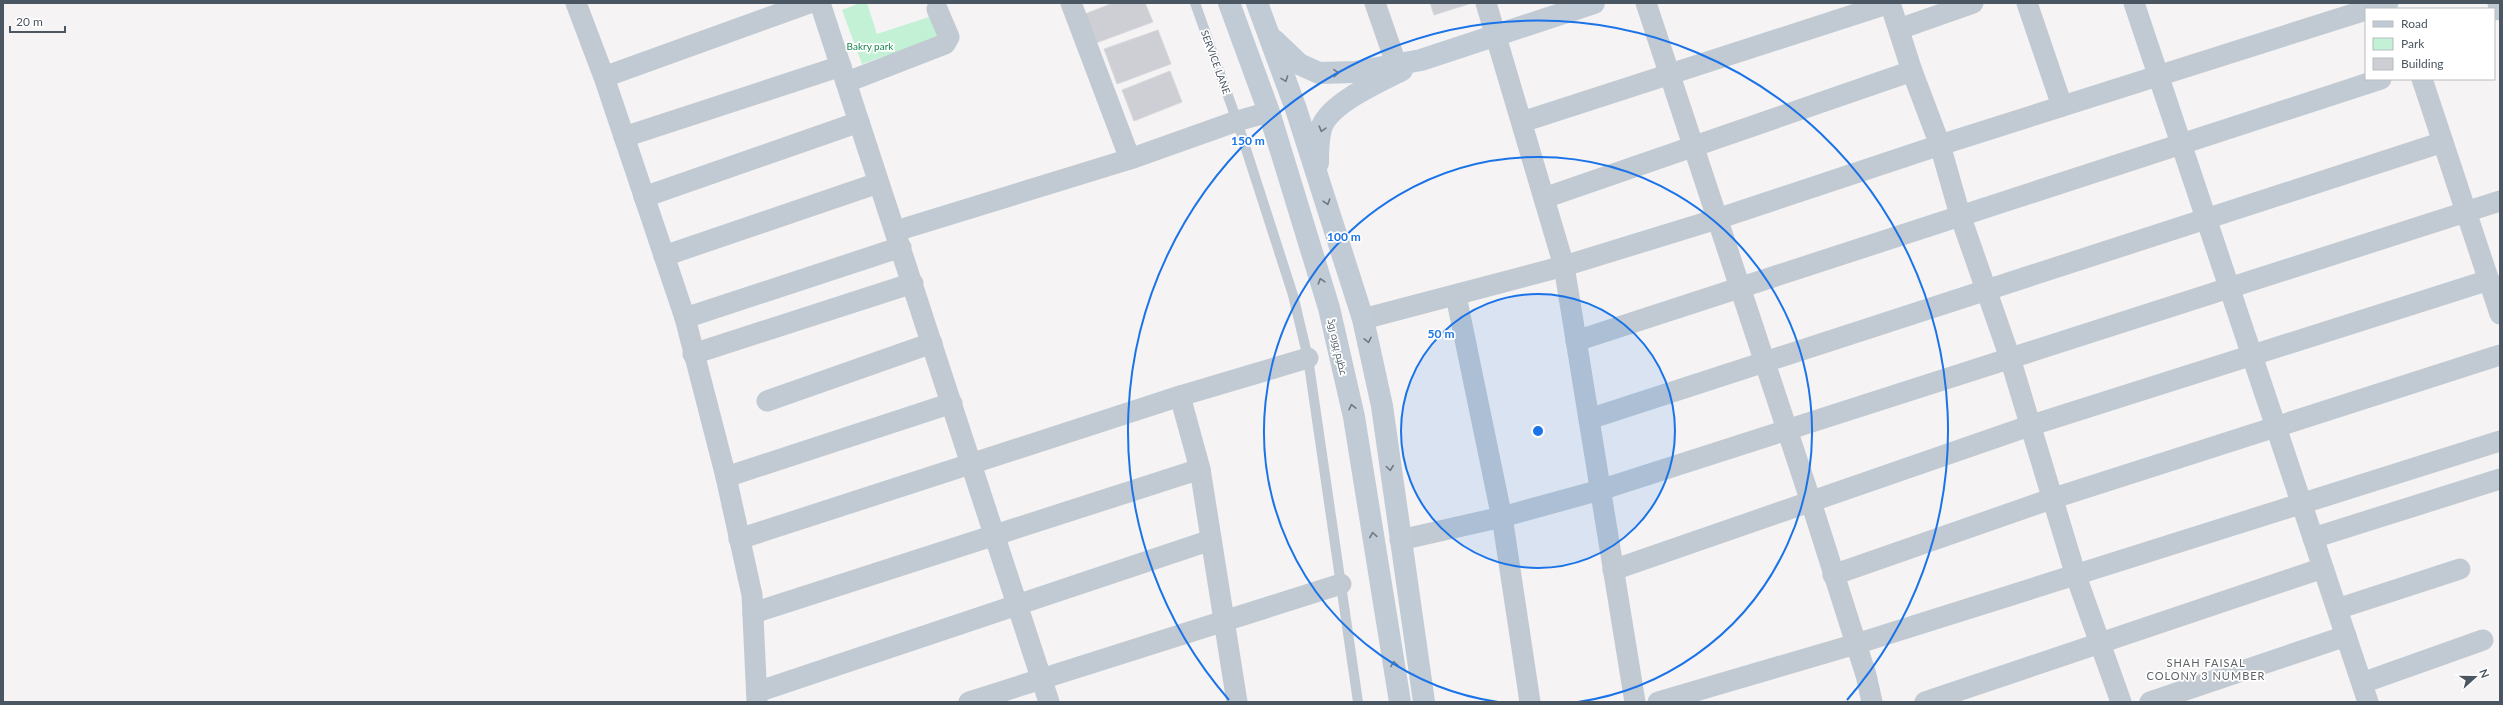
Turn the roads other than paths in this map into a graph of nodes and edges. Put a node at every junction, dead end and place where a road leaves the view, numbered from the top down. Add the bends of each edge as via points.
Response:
1 (577, 3) edge
2 (809, 3) edge
3 (820, 3) edge
4 (1072, 3) edge
5 (1195, 3) edge
6 (1229, 3) edge
7 (1257, 3) edge
8 (1375, 3) edge
9 (1486, 3) edge
10 (1594, 3) edge
11 (1646, 3) edge
12 (1890, 3) edge
13 (1973, 3) edge
14 (2027, 3) edge
15 (2134, 3) edge
16 (2388, 3) edge
17 (2498, 3) edge
18 (2372, 8) edge
19 (937, 10) dead end
20 (2365, 10) edge
21 (2500, 10) edge
22 (1899, 29) junction
23 (1269, 35) junction
24 (1497, 35) junction
25 (1397, 68) junction
26 (1912, 71) junction
27 (844, 74) junction
28 (1670, 74) junction
29 (2160, 75) junction
30 (604, 77) junction
31 (2378, 80) edge
32 (2422, 80) edge
33 (2062, 106) junction
34 (1270, 112) junction
35 (1237, 121) junction
36 (859, 122) junction
37 (1522, 122) junction
38 (624, 137) junction
39 (2443, 142) junction
40 (2182, 144) junction
41 (1940, 145) junction
42 (1693, 146) junction
43 (1130, 159) junction
44 (1317, 172) junction
45 (878, 183) junction
46 (644, 196) junction
47 (1544, 198) junction
48 (2500, 201) edge
49 (2466, 212) junction
50 (1960, 215) junction
51 (2204, 218) junction
52 (1717, 219) junction
53 (898, 239) junction
54 (664, 256) junction
55 (1564, 266) junction
56 (2489, 280) junction
57 (912, 283) junction
58 (1739, 287) junction
59 (2230, 287) junction
60 (1985, 292) junction
61 (1456, 296) junction
62 (2500, 314) edge
63 (685, 318) junction
64 (1364, 319) junction
65 (1576, 340) junction
66 (932, 343) junction
67 (693, 354) junction
68 (2500, 354) edge
69 (2253, 355) junction
70 (1308, 358) junction
71 (2010, 358) junction
72 (1764, 362) junction
73 (1180, 396) junction
74 (767, 401) dead end
75 (952, 403) junction
76 (1589, 419) junction
77 (2029, 426) junction
78 (2276, 427) junction
79 (1786, 430) junction
80 (2500, 441) edge
81 (972, 464) junction
82 (1200, 469) junction
83 (726, 477) junction
84 (2500, 479) edge
85 (1600, 490) junction
86 (2054, 498) junction
87 (1811, 502) junction
88 (2301, 502) junction
89 (1502, 517) junction
90 (993, 534) junction
91 (740, 538) junction
92 (2313, 538) junction
93 (1211, 540) junction
94 (1400, 540) junction
95 (2323, 568) junction
96 (2460, 569) dead end
97 (1614, 570) junction
98 (1833, 575) junction
99 (2076, 576) junction
100 (1341, 584) junction
101 (1017, 604) junction
102 (2337, 609) junction
103 (753, 613) junction
104 (1224, 622) junction
105 (2346, 636) junction
106 (2483, 640) dead end
107 (1856, 644) junction
108 (2102, 644) junction
109 (1041, 679) junction
110 (2365, 693) edge
111 (757, 697) edge
112 (969, 702) edge
113 (1049, 702) edge
114 (1237, 702) edge
115 (1358, 702) edge
116 (1400, 702) edge
117 (1424, 702) edge
118 (1530, 702) edge
119 (1635, 702) edge
120 (1658, 702) edge
121 (1872, 702) edge
122 (1925, 702) edge
123 (2121, 702) edge
124 (2150, 702) edge

1 - 30 street
2 - 30 street
3 - 27 street
4 - 43 street
5 - 35 lane, SERVICE LANE
6 - 34 main road, عظیم پورہ روڈ
7 - 23 main road
8 - 25 street
9 - 24 street
10 - 24 main road
11 - 28 street
12 - 22 street
12 - 28 street
13 - 22 street
14 - 33 street
15 - 29 street
16 - 18 street
17 - 21 street
19 - 27 street via 949,37 945,44
20 - 29 street
22 - 26 street
23 -> 25 main road via 1299,64 1319,73
23 -> 44 main road
24 - 25 main road
24 - 37 street
25 -> 44 main road via 1333,111 1322,126
26 - 41 street
26 - 42 street
27 - 36 street
27 - 38 street
28 - 37 street
28 - 42 street
29 - 33 street
29 - 40 street
30 - 38 street
31 - 40 street
32 - 39 street
33 - 41 street
34 - 35 street
116 -> 34 main road, عظیم پورہ روڈ via 1354,417 1329,308
35 - 43 street
35 - 70 lane, SERVICE LANE via 1293,295
36 - 45 street
36 - 46 street
37 - 47 street
38 - 46 street
39 - 49 street
39 - 51 street
40 - 50 street
40 - 51 street
41 - 50 street
41 - 52 street
42 - 47 street
42 - 52 street
43 - 53 street
44 -> 64 main road
45 - 53 street
45 - 54 street
46 - 54 street
47 - 55 street
48 - 49 street
49 - 56 street
49 - 59 street
50 - 58 street
50 - 60 street
51 - 59 street
51 - 60 street
52 - 55 street
52 - 58 street
53 - 57 street
53 - 63 street
54 - 63 street
55 - 61 street
55 - 65 street
56 - 62 street
56 - 69 street
57 - 66 street
57 - 67 street
58 - 65 street
58 - 72 street
59 - 69 street
59 - 71 street
60 - 71 street
60 - 72 street
61 - 64 street
61 - 89 street
63 - 67 street
64 -> 94 main road via 1382,406
65 - 76 street
66 - 74 street
66 - 75 street
67 - 83 street
68 - 78 street
69 - 77 street
69 - 78 street
70 - 73 street
70 - 100 lane, SERVICE LANE
71 - 77 street
71 - 79 street
72 - 76 street
72 - 79 street
73 - 81 street
73 - 82 street
75 - 81 street
75 - 83 street
76 - 85 street
77 - 86 street
77 - 87 street
78 - 86 street
78 - 88 street
79 - 85 street
79 - 87 street
80 - 88 street
81 - 90 street
81 - 91 street
82 - 90 street
82 - 93 street
83 - 91 street
84 - 92 street
85 - 89 street
85 - 97 street
86 - 98 street
86 - 99 street
87 - 97 street
87 - 98 street
88 - 92 street
88 - 99 street
89 - 94 street
89 - 118 street
90 - 101 street
90 - 103 street
91 - 103 street via 752,595
92 - 95 street
93 - 101 street
93 - 104 street
94 - 117 main road
95 - 102 street
95 - 108 street
96 - 102 street
97 - 119 street
98 - 107 street
99 - 107 street
99 - 108 street
100 - 104 street
100 - 115 lane, SERVICE LANE
101 - 109 street
101 - 111 street
102 - 105 street
103 - 111 street
104 - 109 street
104 - 114 street
105 - 110 street
105 - 124 street
106 - 110 street
107 - 120 street
107 - 121 street
108 - 122 street
108 - 123 street
109 - 112 street
109 - 113 street

